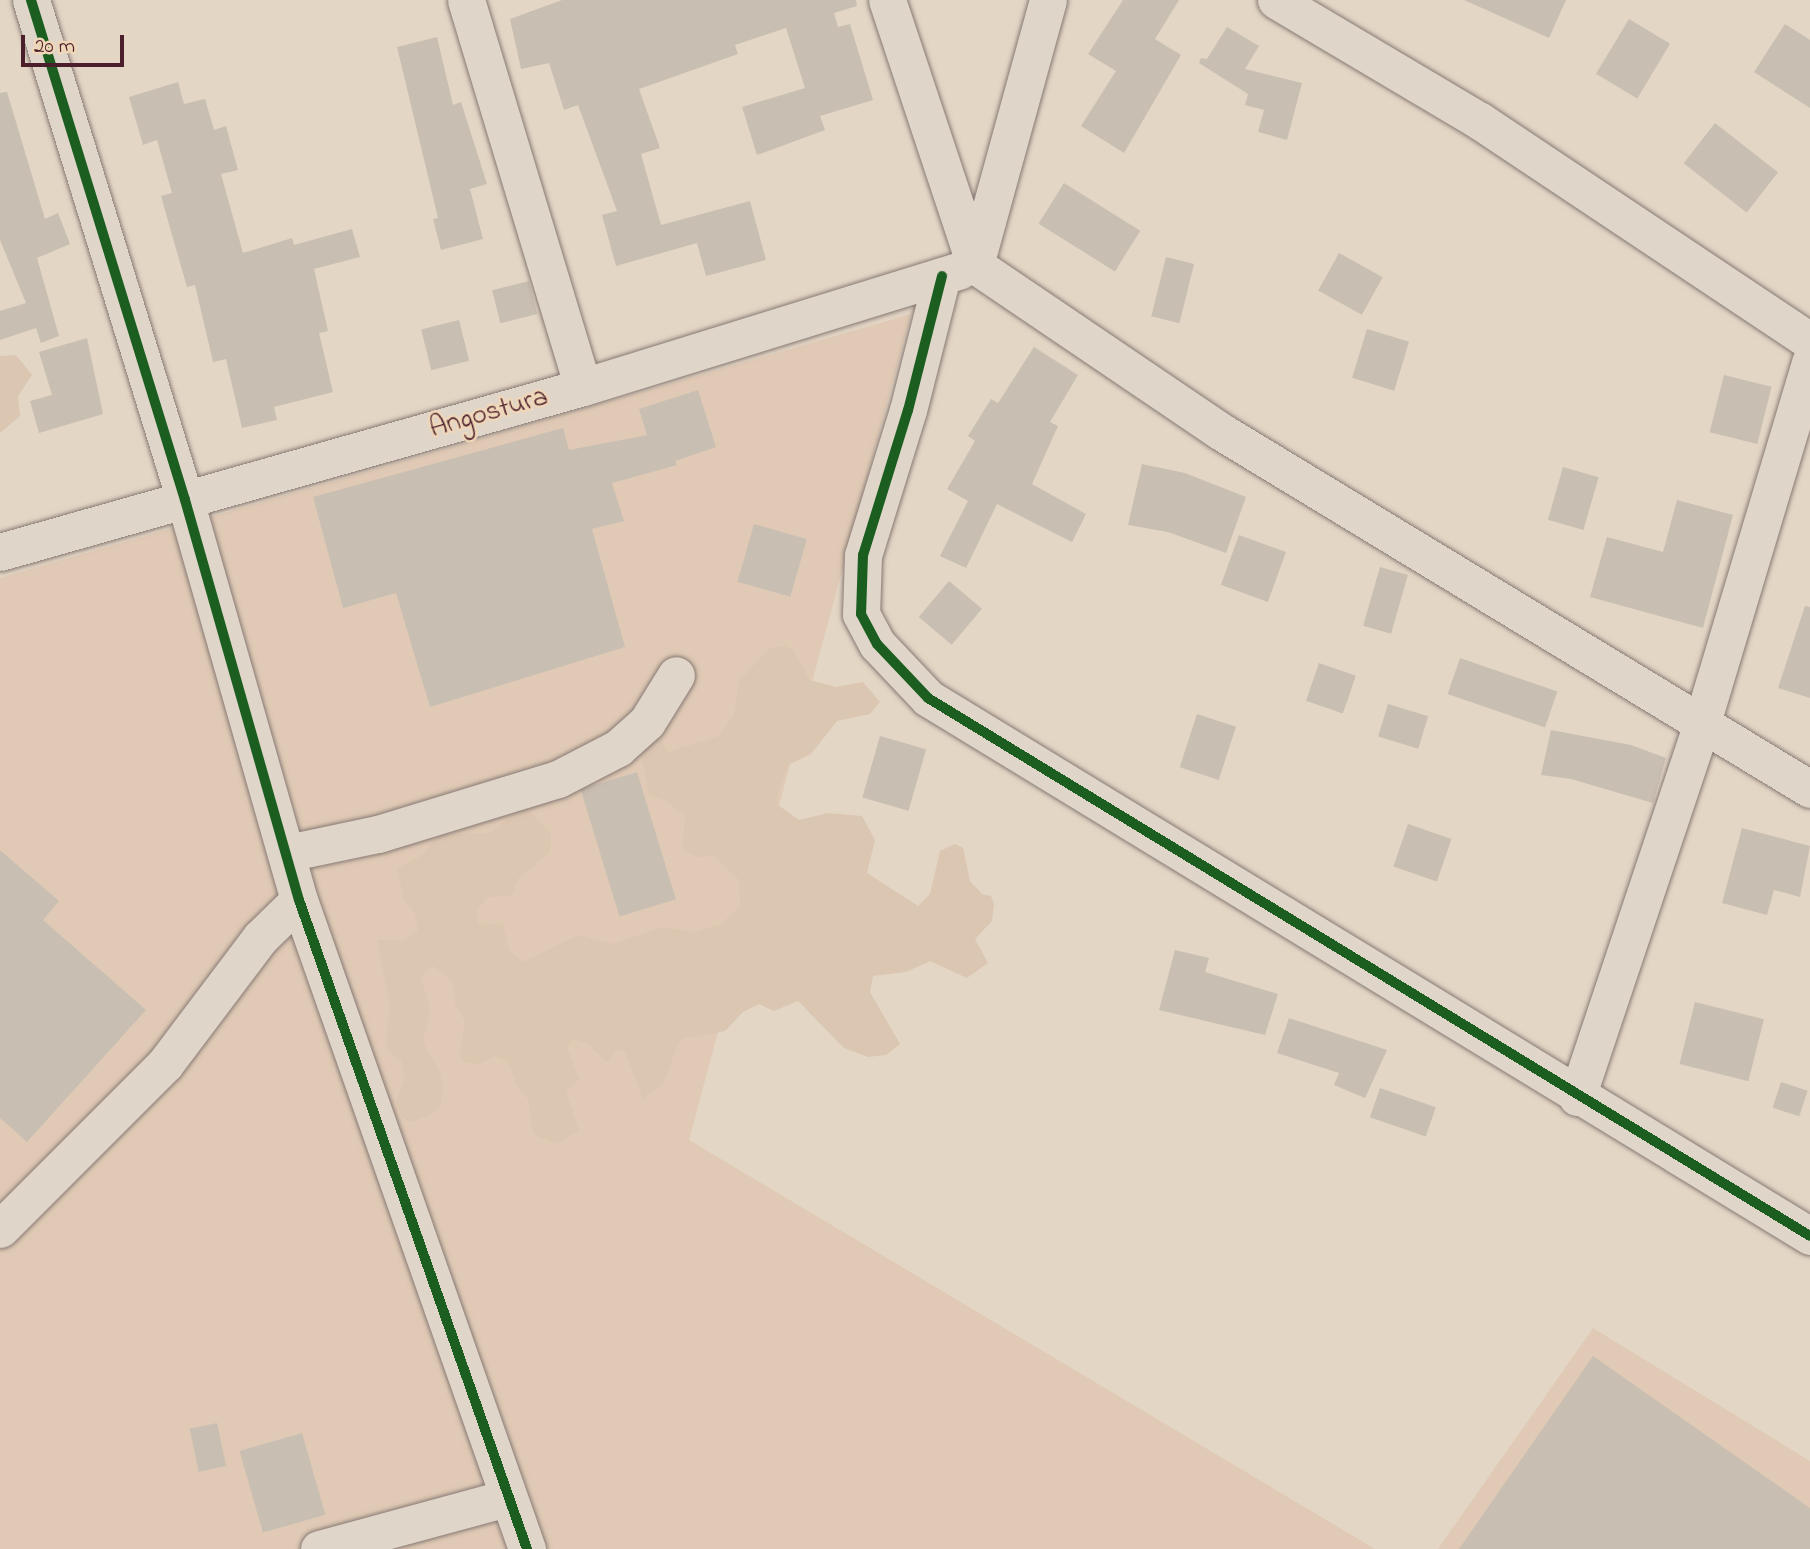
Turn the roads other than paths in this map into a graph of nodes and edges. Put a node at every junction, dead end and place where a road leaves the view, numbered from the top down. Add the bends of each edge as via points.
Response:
1 (31, 0) edge
2 (466, 0) edge
3 (887, 0) edge
4 (1048, 0) edge
5 (1274, 1) edge
6 (958, 270) junction
7 (1810, 341) edge
8 (1810, 362) edge
9 (583, 387) junction
10 (185, 500) junction
11 (0, 552) edge
12 (677, 675) dead end
13 (1701, 726) junction
14 (1810, 789) edge
15 (287, 853) junction
16 (299, 900) junction
17 (1577, 1097) junction
18 (6, 1210) edge
19 (1810, 1236) edge
20 (507, 1498) junction
21 (382, 1540) edge
22 (319, 1549) edge
23 (527, 1549) edge

1 - 10 street
2 - 9 street
3 - 6 street
4 - 6 street
5 - 7 street via 1480,121
6 - 9 street, Angostura
6 - 13 street
6 - 17 street via 863,555 861,614 877,644 928,698
8 - 13 street
9 - 10 street, Angostura
10 - 11 street, Angostura
10 - 15 street
12 - 15 street via 648,722 618,748 558,779 378,834
13 - 14 street
13 - 17 street
15 - 16 street
16 - 18 street via 260,938 165,1064
16 - 20 street
17 - 19 street
20 - 21 street
20 - 23 street
21 - 22 street

